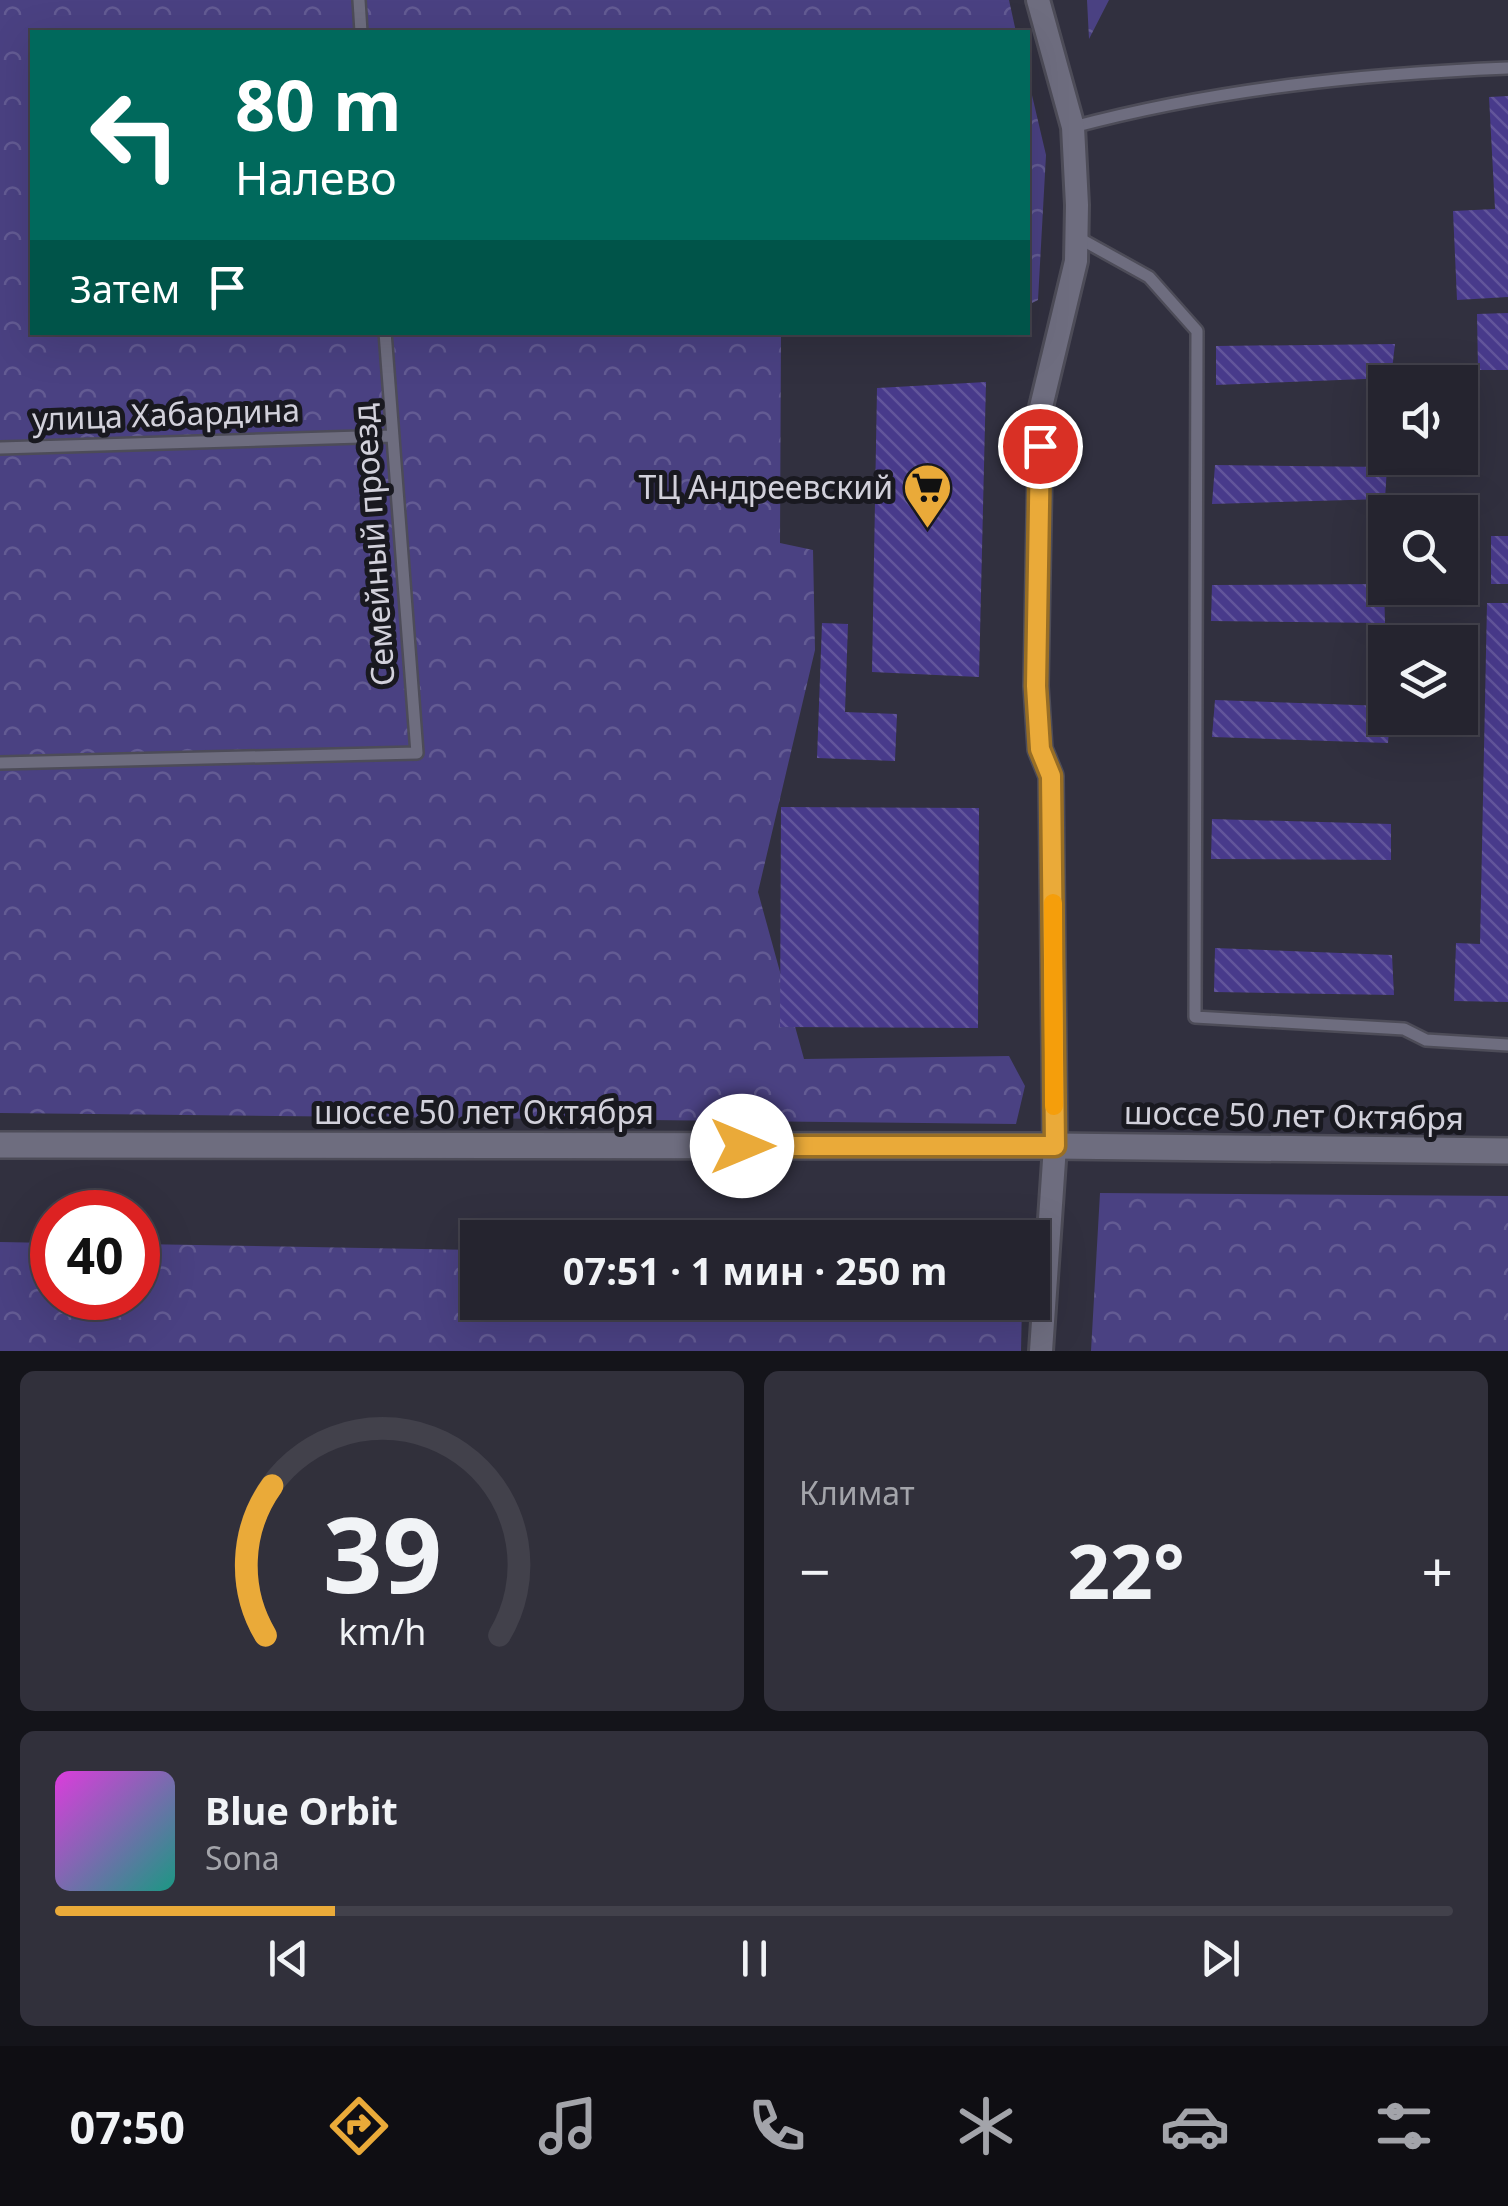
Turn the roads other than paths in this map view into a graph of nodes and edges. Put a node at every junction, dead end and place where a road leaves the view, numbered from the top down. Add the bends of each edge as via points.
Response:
1 (359, 0) edge
2 (1038, 0) edge
3 (361, 30) edge
4 (1508, 68) edge
5 (1073, 128) junction
6 (1076, 237) junction
7 (384, 335) edge
8 (393, 436) junction
9 (0, 448) edge
10 (0, 763) edge
11 (1508, 1045) edge
12 (0, 1145) edge
13 (1055, 1146) junction
14 (1508, 1151) edge
15 (1041, 1351) edge

1 - 3 lane
2 - 5 street
4 - 5 lane via 1344,77 1186,99
5 - 6 street
6 - 11 lane via 1149,277 1197,330 1194,1018 1404,1029 1426,1040
6 - 13 street via 1041,406 1036,686 1040,749 1051,776
7 - 8 lane, Семейный проезд
8 - 9 lane, улица Хабардина
8 - 10 lane, Семейный проезд via 417,753
12 - 13 street, шоссе 50 лет Октября
13 - 14 street, шоссе 50 лет Октября
13 - 15 street

